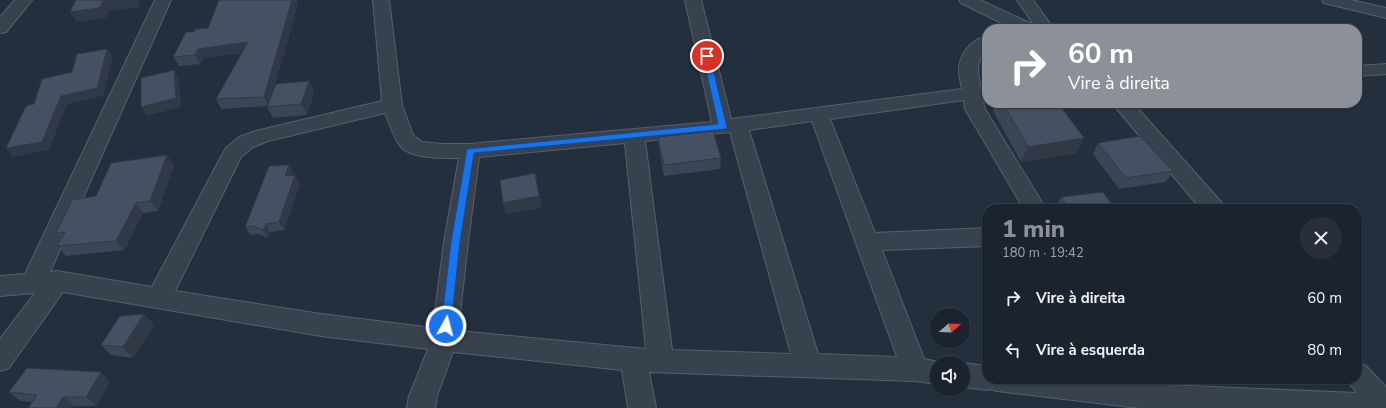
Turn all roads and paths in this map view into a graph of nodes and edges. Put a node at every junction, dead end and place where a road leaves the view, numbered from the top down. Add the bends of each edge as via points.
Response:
1 (24, 0) edge
2 (164, 0) edge
3 (382, 0) edge
4 (693, 0) edge
5 (967, 0) edge
6 (1025, 0) edge
7 (1330, 0) edge
8 (1386, 13) edge
9 (1005, 24) edge
10 (1042, 24) edge
11 (0, 28) edge
12 (982, 45) edge
13 (1386, 69) edge
14 (1362, 71) edge
15 (980, 92) edge
16 (392, 105) junction
17 (1126, 108) edge
18 (819, 114) junction
19 (730, 126) junction
20 (634, 135) junction
21 (470, 151) junction
22 (1032, 204) edge
23 (1210, 204) edge
24 (982, 236) edge
25 (867, 242) junction
26 (45, 282) junction
27 (0, 286) edge
28 (159, 298) junction
29 (444, 340) junction
30 (0, 360) edge
31 (634, 360) junction
32 (660, 360) junction
33 (808, 366) junction
34 (926, 370) edge
35 (970, 376) edge
36 (982, 377) edge
37 (1362, 380) edge
38 (1044, 384) edge
39 (1140, 394) edge
40 (1386, 407) edge
41 (421, 408) edge
42 (642, 408) edge

1 - 11 street
2 - 26 street
3 - 16 street
4 - 19 street
5 - 9 street
6 - 10 street
7 - 8 street
12 - 15 street via 972,53 968,69
13 - 14 street
15 - 18 street
15 - 22 street via 975,109
16 - 21 street via 404,136 417,148
16 - 28 street via 246,142 233,153
17 - 23 street
18 - 19 street
18 - 25 street
19 - 20 street
19 - 33 street
20 - 21 street
20 - 32 street
21 - 29 street
24 - 25 street
25 - 34 street
26 - 27 street
26 - 28 street
26 - 30 street
28 - 29 street via 321,325
29 - 31 street
29 - 41 street
31 - 32 street
31 - 42 street
32 - 33 street
33 - 34 street
35 - 36 street
37 - 40 street
38 - 39 street
39 - 40 street

